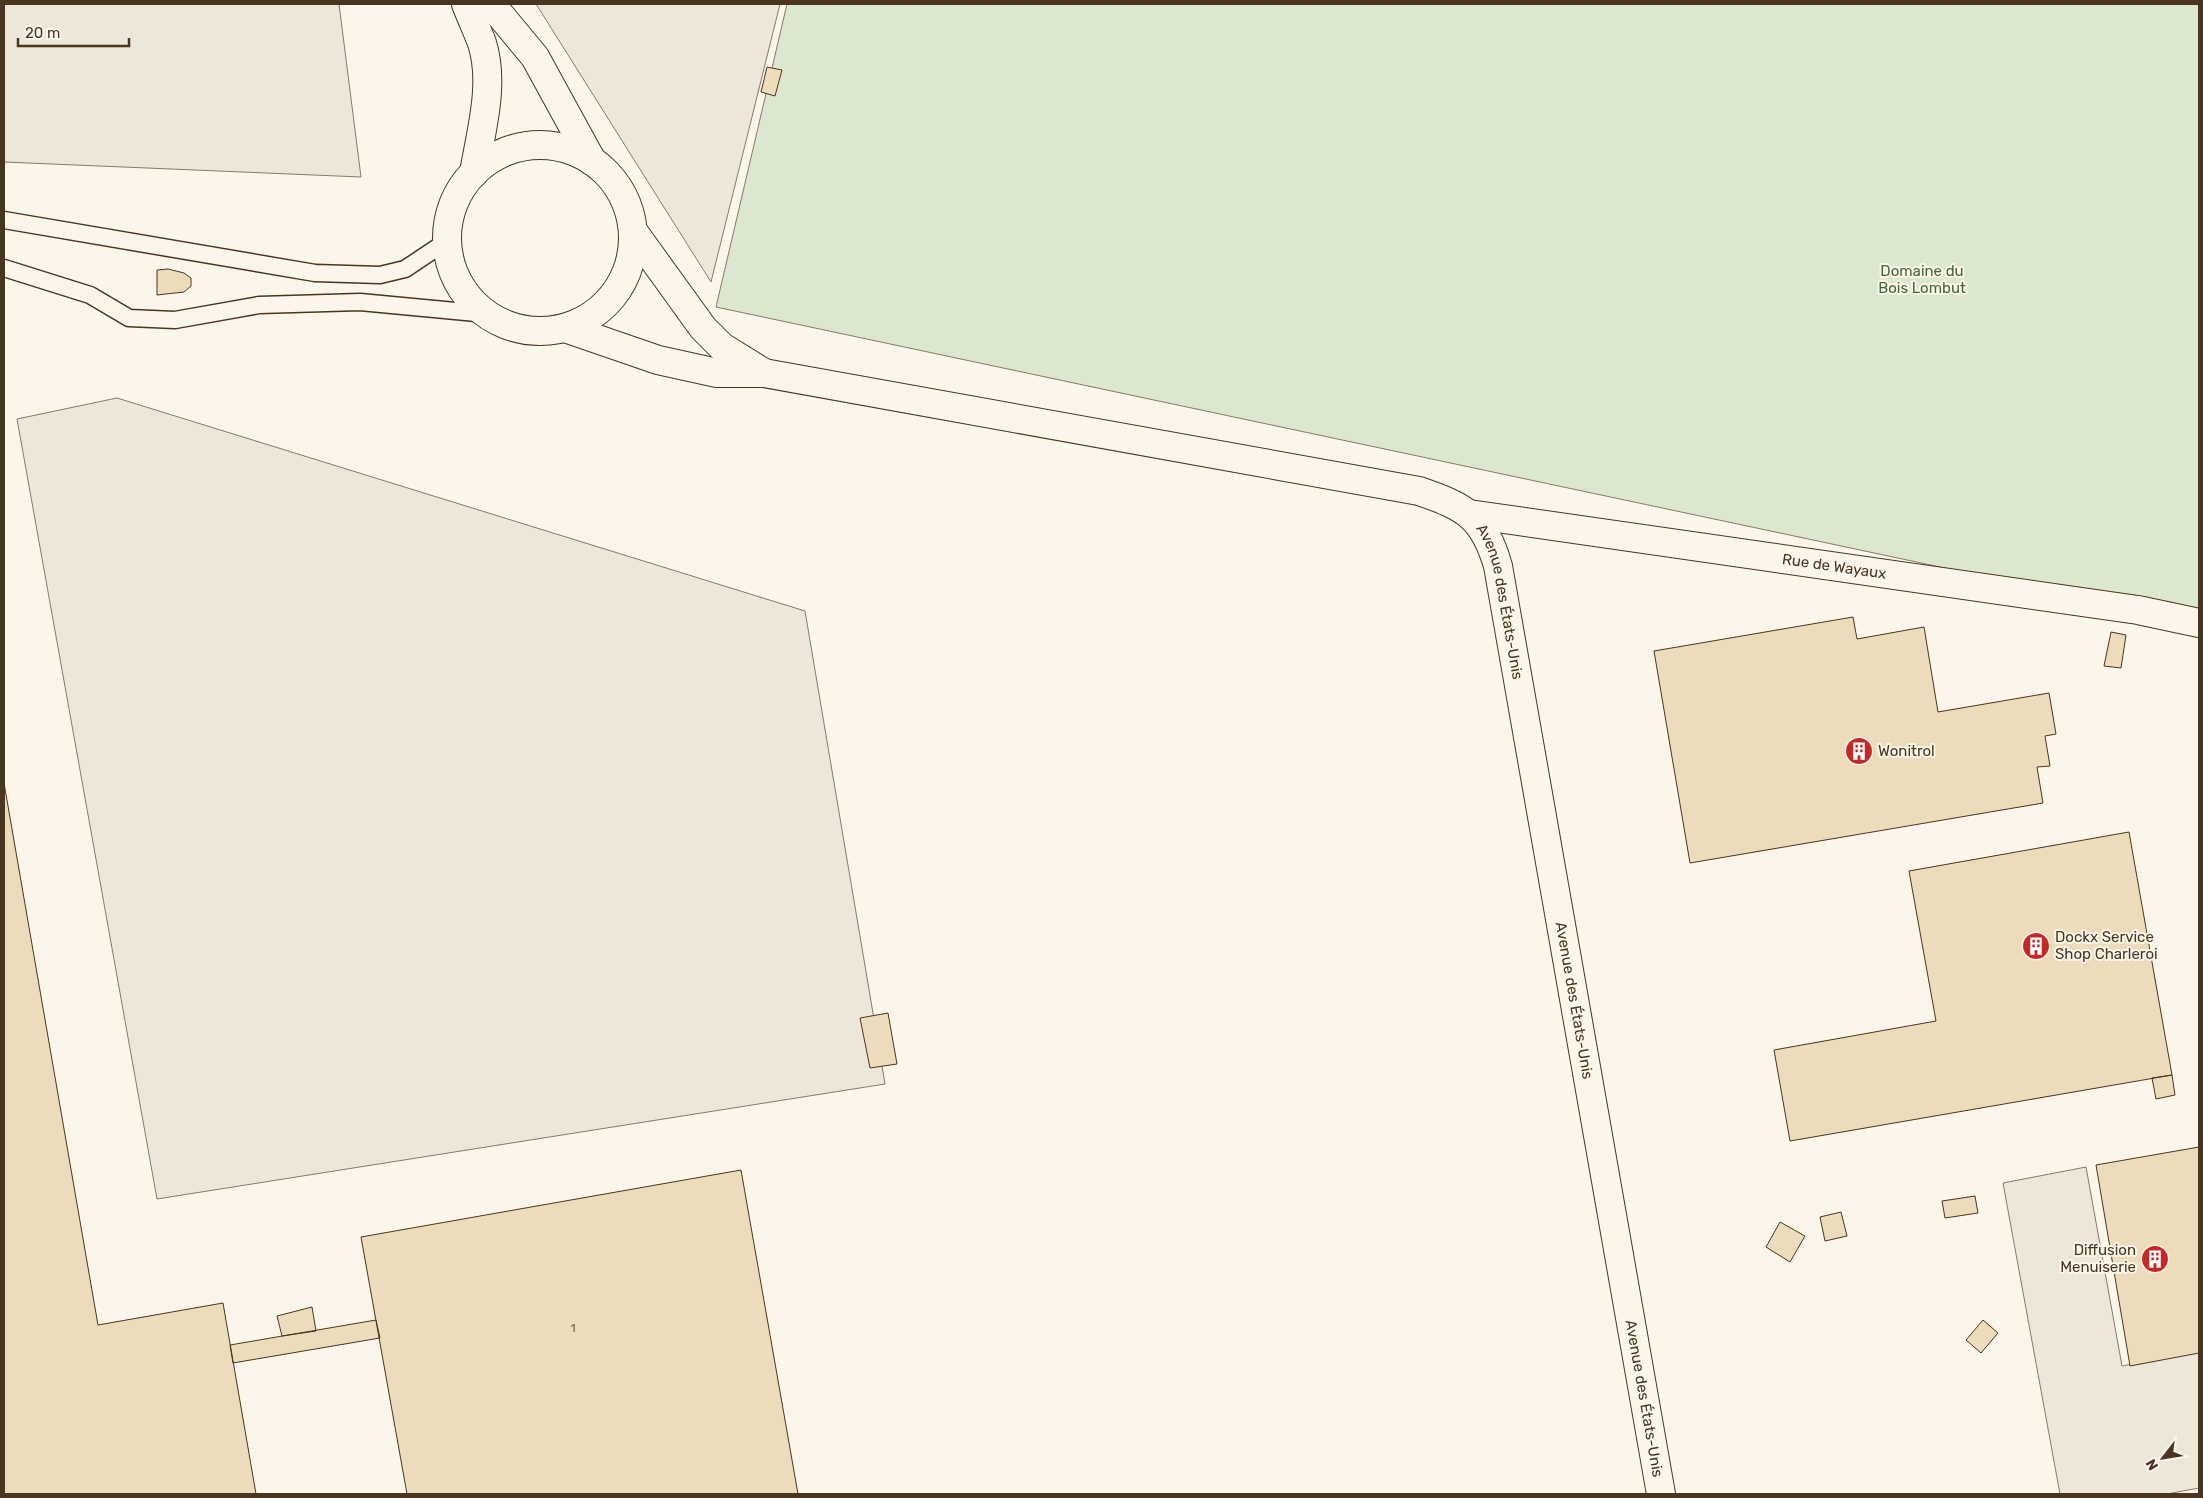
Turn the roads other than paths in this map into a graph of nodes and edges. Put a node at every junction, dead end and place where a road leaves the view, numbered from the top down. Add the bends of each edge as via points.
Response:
1 (466, 4) edge
2 (491, 4) edge
3 (592, 161) junction
4 (474, 173) junction
5 (4, 220) edge
6 (633, 231) junction
7 (447, 240) junction
8 (4, 268) edge
9 (487, 314) junction
10 (565, 328) junction
11 (764, 373) junction
12 (1469, 514) junction
13 (2199, 623) edge
14 (1661, 1494) edge

1 - 4 street via 482,44 487,78
2 - 3 street via 535,57
3 - 4 street via 568,150 543,145 518,148 494,157
3 - 6 street via 608,174 620,192 629,211
4 - 7 street via 453,204
5 - 7 lane via 315,273 380,274 406,269
6 - 10 street via 632,253 616,292 602,308
6 - 11 street via 703,328 722,347
7 - 9 street via 452,269 466,295
8 - 9 lane via 90,295 129,318 175,320 259,305 360,302
9 - 10 street via 511,327 538,331
10 - 11 street via 675,364 717,373
11 - 12 street via 1419,491 1450,502
12 - 13 street, Rue de Wayaux via 2129,609
12 - 14 street, Avenue des États-Unis via 1490,541 1498,566

